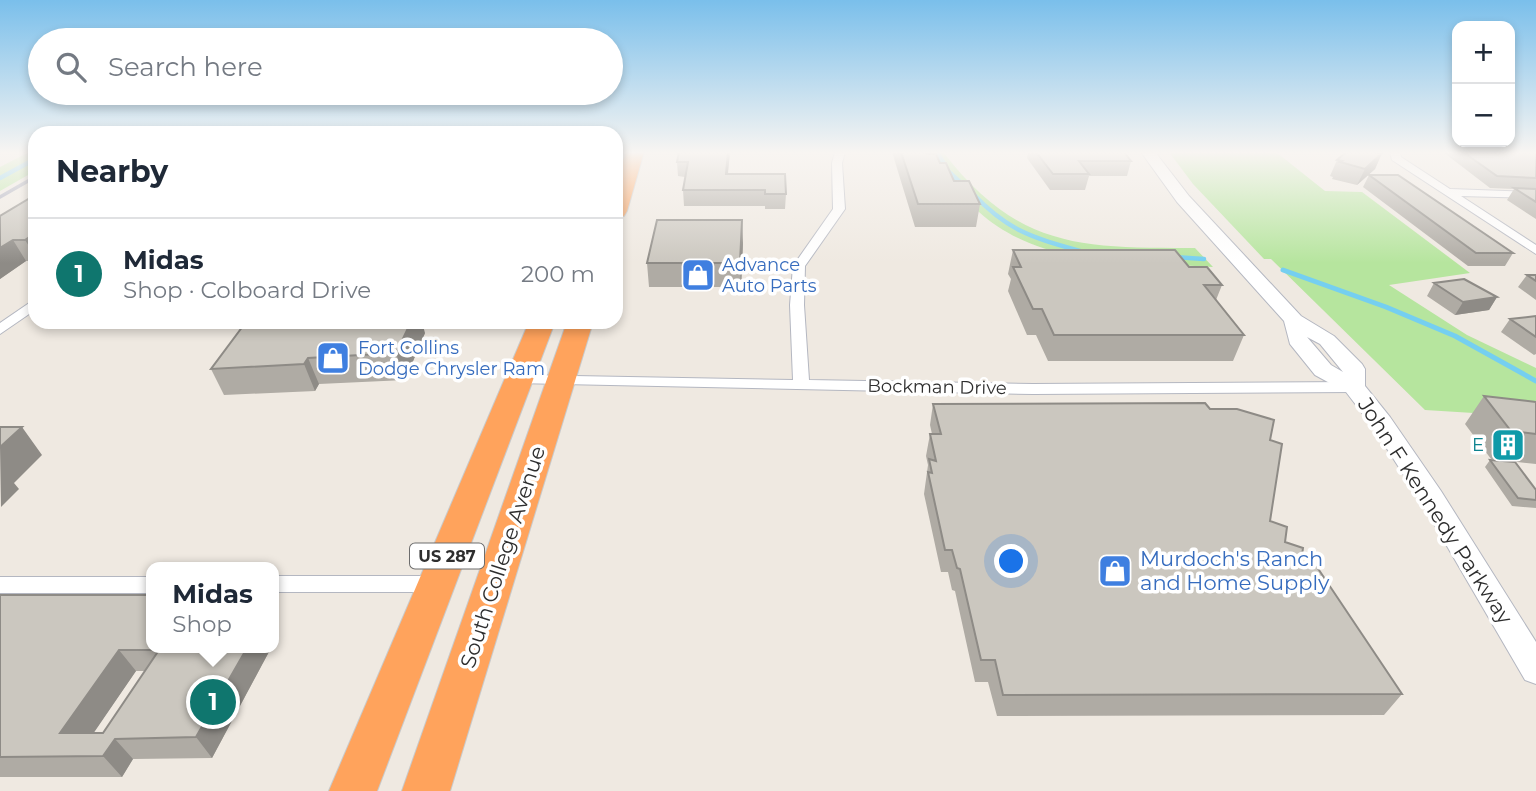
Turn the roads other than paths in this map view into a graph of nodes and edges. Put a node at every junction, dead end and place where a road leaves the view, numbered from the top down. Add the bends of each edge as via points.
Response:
1 (838, 189) edge
2 (1175, 189) edge
3 (1442, 189) edge
4 (1447, 192) junction
5 (1536, 195) edge
6 (1536, 250) edge
7 (28, 308) edge
8 (539, 329) edge
9 (578, 329) edge
10 (0, 330) edge
11 (520, 380) junction
12 (561, 380) junction
13 (801, 383) junction
14 (1354, 387) junction
15 (279, 584) edge
16 (436, 584) junction
17 (0, 585) edge
18 (146, 585) edge
19 (1536, 670) edge
20 (353, 791) edge
21 (426, 791) edge

1 - 13 street via 839,209 799,266
2 - 14 street, John F Kennedy Parkway via 1294,320 1297,340 1323,370
3 - 4 street
4 - 5 street
4 - 6 street
7 - 10 street
8 - 11 highway, US 287
9 - 12 highway, South College Avenue / US 287
11 - 12 street, Bockman Drive
11 - 16 highway, US 287
12 - 13 street, Bockman Drive
12 - 21 highway, South College Avenue / US 287
13 - 14 street, Bockman Drive via 1033,389
14 - 19 street, John F Kennedy Parkway via 1432,498
15 - 16 street
16 - 20 highway, US 287
17 - 18 street

